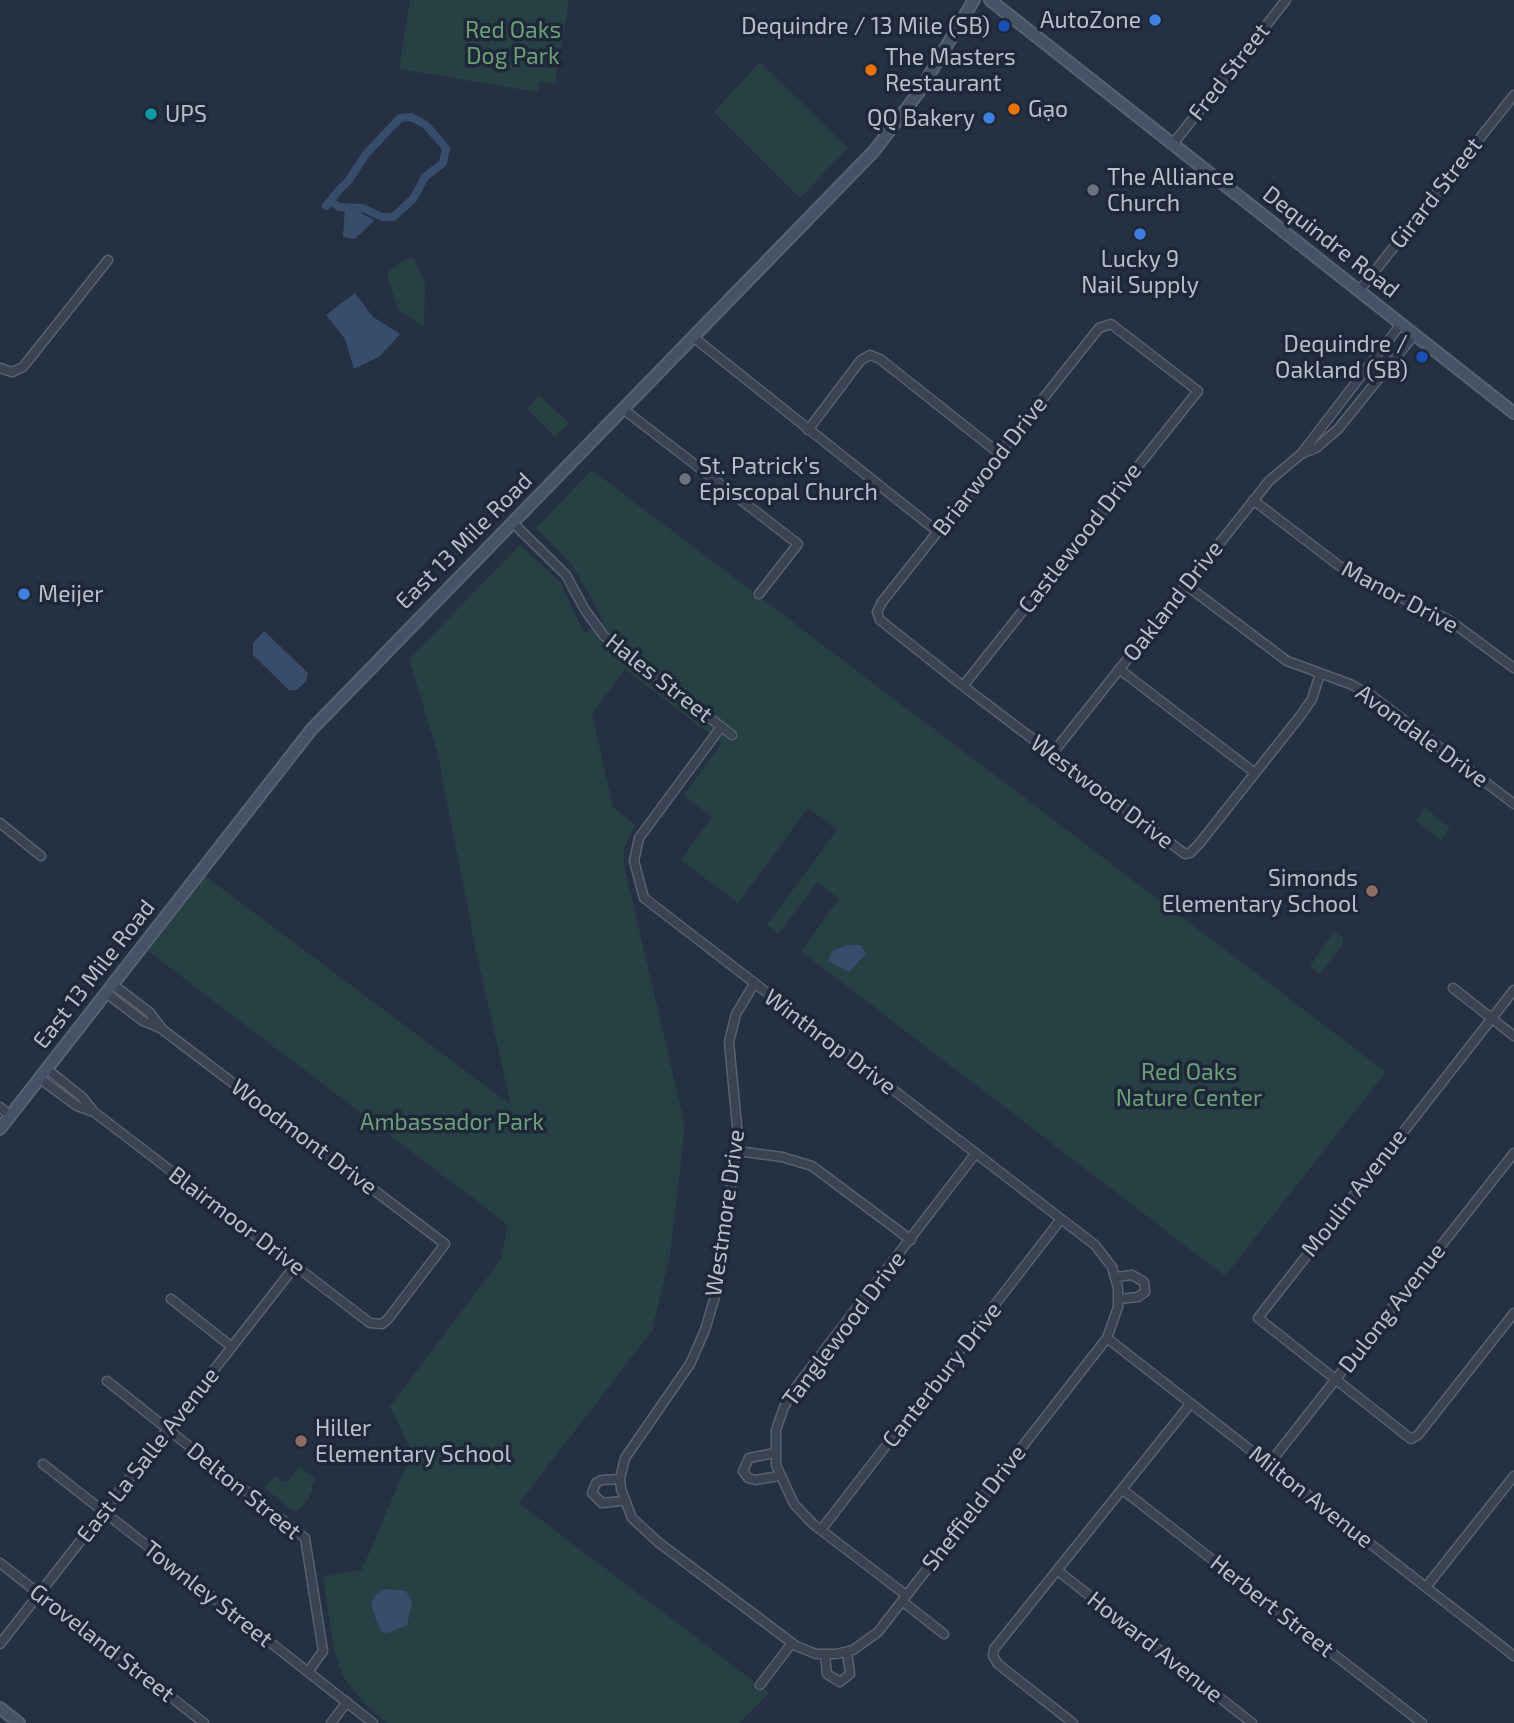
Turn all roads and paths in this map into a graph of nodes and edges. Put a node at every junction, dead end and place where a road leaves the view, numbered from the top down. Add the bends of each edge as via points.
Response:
1 (974, 0) edge
2 (989, 0) edge
3 (1286, 0) edge
4 (1514, 95) edge
5 (1173, 144) junction
6 (108, 260) dead end
7 (1359, 291) junction
8 (1107, 324) joint
9 (1402, 324) junction
10 (1414, 335) junction
11 (692, 337) junction
12 (0, 368) edge
13 (1340, 403) junction
14 (622, 409) junction
15 (1352, 413) junction
16 (1514, 413) edge
17 (808, 430) junction
18 (1000, 454) junction
19 (1301, 454) junction
20 (1253, 500) junction
21 (512, 522) junction
22 (938, 532) junction
23 (1186, 585) junction
24 (759, 594) dead end
25 (877, 612) joint
26 (1514, 668) edge
27 (1119, 669) junction
28 (1320, 674) junction
29 (963, 685) junction
30 (721, 727) junction
31 (732, 735) dead end
32 (1052, 754) junction
33 (1255, 773) junction
34 (1514, 804) edge
35 (0, 824) edge
36 (41, 856) dead end
37 (754, 984) junction
38 (109, 988) junction
39 (1453, 988) dead end
40 (1514, 990) edge
41 (1492, 1018) junction
42 (1514, 1036) edge
43 (43, 1074) junction
44 (0, 1107) edge
45 (10, 1116) junction
46 (0, 1129) edge
47 (737, 1151) junction
48 (976, 1153) junction
49 (1514, 1153) edge
50 (1061, 1219) junction
51 (911, 1240) junction
52 (295, 1266) junction
53 (1116, 1277) junction
54 (171, 1299) dead end
55 (1119, 1299) junction
56 (1514, 1312) edge
57 (382, 1324) joint
58 (1107, 1338) junction
59 (232, 1347) junction
60 (107, 1381) dead end
61 (1335, 1381) junction
62 (1191, 1403) junction
63 (168, 1430) junction
64 (775, 1454) junction
65 (43, 1464) dead end
66 (1269, 1464) junction
67 (779, 1476) junction
68 (1514, 1476) edge
69 (620, 1479) junction
70 (1123, 1490) junction
71 (624, 1501) junction
72 (104, 1511) junction
73 (821, 1530) junction
74 (0, 1563) edge
75 (1058, 1571) junction
76 (1426, 1587) junction
77 (39, 1594) junction
78 (904, 1598) junction
79 (944, 1634) dead end
80 (792, 1643) junction
81 (0, 1644) edge
82 (847, 1652) junction
83 (825, 1655) junction
84 (1514, 1656) edge
85 (309, 1672) junction
86 (760, 1685) dead end
87 (347, 1702) junction
88 (0, 1708) edge
89 (19, 1723) edge
90 (204, 1723) edge
91 (331, 1723) edge
92 (373, 1723) edge
93 (1073, 1723) edge
94 (1252, 1723) edge
95 (1422, 1723) edge

1 - 11 main road, East 13 Mile Road via 919,92 887,135
2 - 5 main road, Dequindre Road
3 - 5 street, Fred Street
4 - 7 street, Girard Street
5 - 7 main road, Dequindre Road
6 - 12 street via 23,367 12,372
7 - 9 main road, Dequindre Road
8 - 18 street, Briarwood Drive via 1099,328
8 - 29 street, Castlewood Drive via 1119,328 1198,391
9 - 10 main road, Dequindre Road
9 - 13 street, Oakland Drive
10 - 15 street, Oakland Drive
10 - 16 main road, Dequindre Road
11 - 14 main road, East 13 Mile Road
11 - 17 street
13 - 15 street
13 - 19 street, Oakland Drive
14 - 21 main road, East 13 Mile Road
14 - 24 street via 798,544
15 - 19 street, Oakland Drive via 1323,443
17 - 18 street via 861,360 870,355
17 - 22 street
18 - 22 street, Briarwood Drive
19 - 20 street, Oakland Drive
20 - 23 street, Oakland Drive
20 - 26 street, Manor Drive via 1350,574 1449,620
21 - 30 street, Hales Street via 566,575 604,636
21 - 38 main road, East 13 Mile Road via 311,730
22 - 25 street, Briarwood Drive
23 - 27 street, Oakland Drive
23 - 28 street, Avondale Drive via 1287,661
25 - 29 street, Westwood Drive via 880,620
27 - 32 street, Oakland Drive
27 - 33 street
28 - 33 street, Westwood Drive via 1307,707
28 - 34 street, Avondale Drive via 1371,695
29 - 32 street, Westwood Drive
30 - 31 street, Hales Street
30 - 37 street, Winthrop Drive via 644,830 634,862 644,898
32 - 33 street, Westwood Drive via 1185,854 1193,851
35 - 36 street
37 - 47 street, Westmore Drive via 736,1014 729,1042 738,1116
37 - 48 street, Winthrop Drive
38 - 43 main road, East 13 Mile Road
38 - 57 street, Woodmont Drive via 143,1021 163,1030 445,1244
39 - 41 street
40 - 41 street, Moulin Avenue
41 - 42 street
41 - 61 street, Moulin Avenue via 1258,1315 1261,1323
43 - 45 main road, East 13 Mile Road
43 - 52 street, Blairmoor Drive via 77,1106 94,1112
44 - 45 street
45 - 46 main road, East 13 Mile Road
47 - 51 street via 812,1166
47 - 69 street, Westmore Drive via 722,1265 705,1330 679,1381 630,1448
48 - 50 street, Winthrop Drive
48 - 51 street, Tanglewood Drive
49 - 61 street, Dulong Avenue
50 - 53 street, Winthrop Drive via 1101,1252
50 - 73 street, Canterbury Drive
51 - 64 street, Tanglewood Drive via 790,1395 778,1423
52 - 57 street, Blairmoor Drive via 370,1322
52 - 59 street, East La Salle Avenue
53 - 55 street, Winthrop Drive
53 - 55 street via 1132,1275 1144,1282 1139,1297
54 - 59 street
55 - 58 street, Winthrop Drive
56 - 61 street via 1415,1438 1405,1436
58 - 62 street, Milton Avenue
58 - 78 street, Sheffield Drive
59 - 63 street, East La Salle Avenue
60 - 63 street, Delton Street
61 - 66 street, Dulong Avenue
62 - 66 street, Milton Avenue
62 - 70 street
63 - 72 street, East La Salle Avenue
63 - 85 street, Delton Street via 305,1538 323,1651
64 - 67 street, Tanglewood Drive
64 - 67 street via 749,1458 743,1471 755,1480
65 - 72 street, Townley Street
66 - 76 street, Milton Avenue
67 - 73 street, Tanglewood Drive via 793,1504
68 - 76 street
69 - 71 street, Westmore Drive
69 - 71 street via 602,1480 592,1493 602,1503
70 - 75 street
70 - 95 street, Herbert Street
71 - 80 street, Westmore Drive via 645,1532
72 - 77 street, East La Salle Avenue
72 - 85 street, Townley Street
73 - 78 street, Tanglewood Drive
74 - 77 street, Groveland Street
75 - 93 street via 994,1649 993,1657
75 - 94 street, Howard Avenue
76 - 84 street, Milton Avenue
77 - 81 street, East La Salle Avenue
77 - 90 street, Groveland Street
78 - 79 street, Tanglewood Drive
78 - 82 street, Sheffield Drive via 868,1641
80 - 83 street, Westmore Drive
80 - 86 street
82 - 83 street, Sheffield Drive
82 - 83 street via 850,1674 840,1682 827,1674
85 - 87 street, Townley Street
87 - 91 street
87 - 92 street, Townley Street
88 - 89 main road

